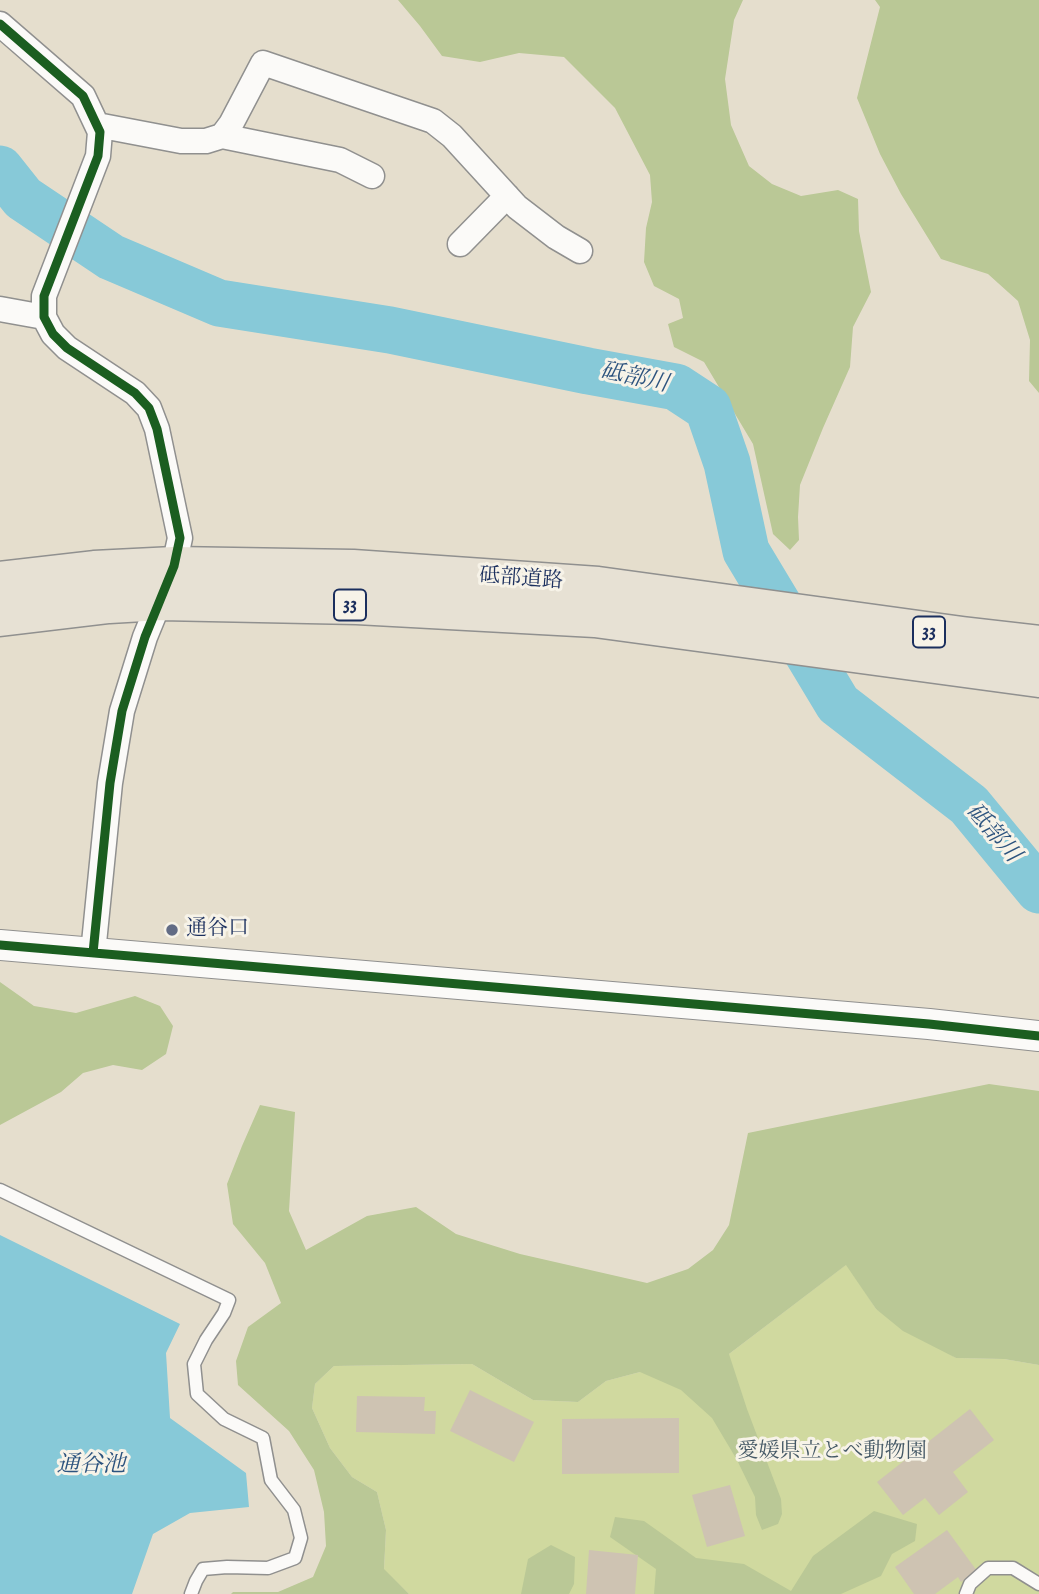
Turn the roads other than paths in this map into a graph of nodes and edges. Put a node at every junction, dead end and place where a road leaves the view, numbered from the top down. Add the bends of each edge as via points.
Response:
1 (0, 24) edge
2 (97, 125) junction
3 (222, 136) junction
4 (372, 176) dead end
5 (507, 197) junction
6 (460, 244) dead end
7 (580, 251) dead end
8 (0, 309) edge
9 (44, 317) junction
10 (0, 581) edge
11 (168, 583) junction
12 (0, 617) edge
13 (826, 634) junction
14 (1039, 645) edge
15 (1039, 678) edge
16 (0, 945) edge
17 (93, 953) junction
18 (1039, 1036) edge
19 (0, 1190) edge
20 (1039, 1584) edge
21 (191, 1594) edge
22 (966, 1594) edge

1 - 2 street via 83,96
2 - 3 street via 181,141
2 - 9 street via 97,156 44,296
3 - 4 street via 340,160
3 - 5 street via 263,63 433,121
5 - 6 street
5 - 7 street
8 - 9 street
9 - 11 street via 67,348 135,393 149,408 180,538
10 - 11 highway, 砥部道路 / 33 via 94,570
11 - 12 highway, 砥部道路 / 33 via 109,604
11 - 13 highway, 砥部道路 / 33 via 357,605 595,618 699,633
11 - 13 highway, 砥部道路 / 33 via 353,569 598,586 681,597
11 - 17 street via 122,711
13 - 14 highway, 砥部道路 / 33 via 962,636
13 - 15 highway, 砥部道路 / 33
16 - 17 street
17 - 18 street
19 - 21 lane via 229,1300 194,1364 197,1394 224,1419 263,1438 271,1480 294,1510 301,1538 295,1558 268,1568 203,1569
20 - 22 lane via 1013,1569 988,1568

